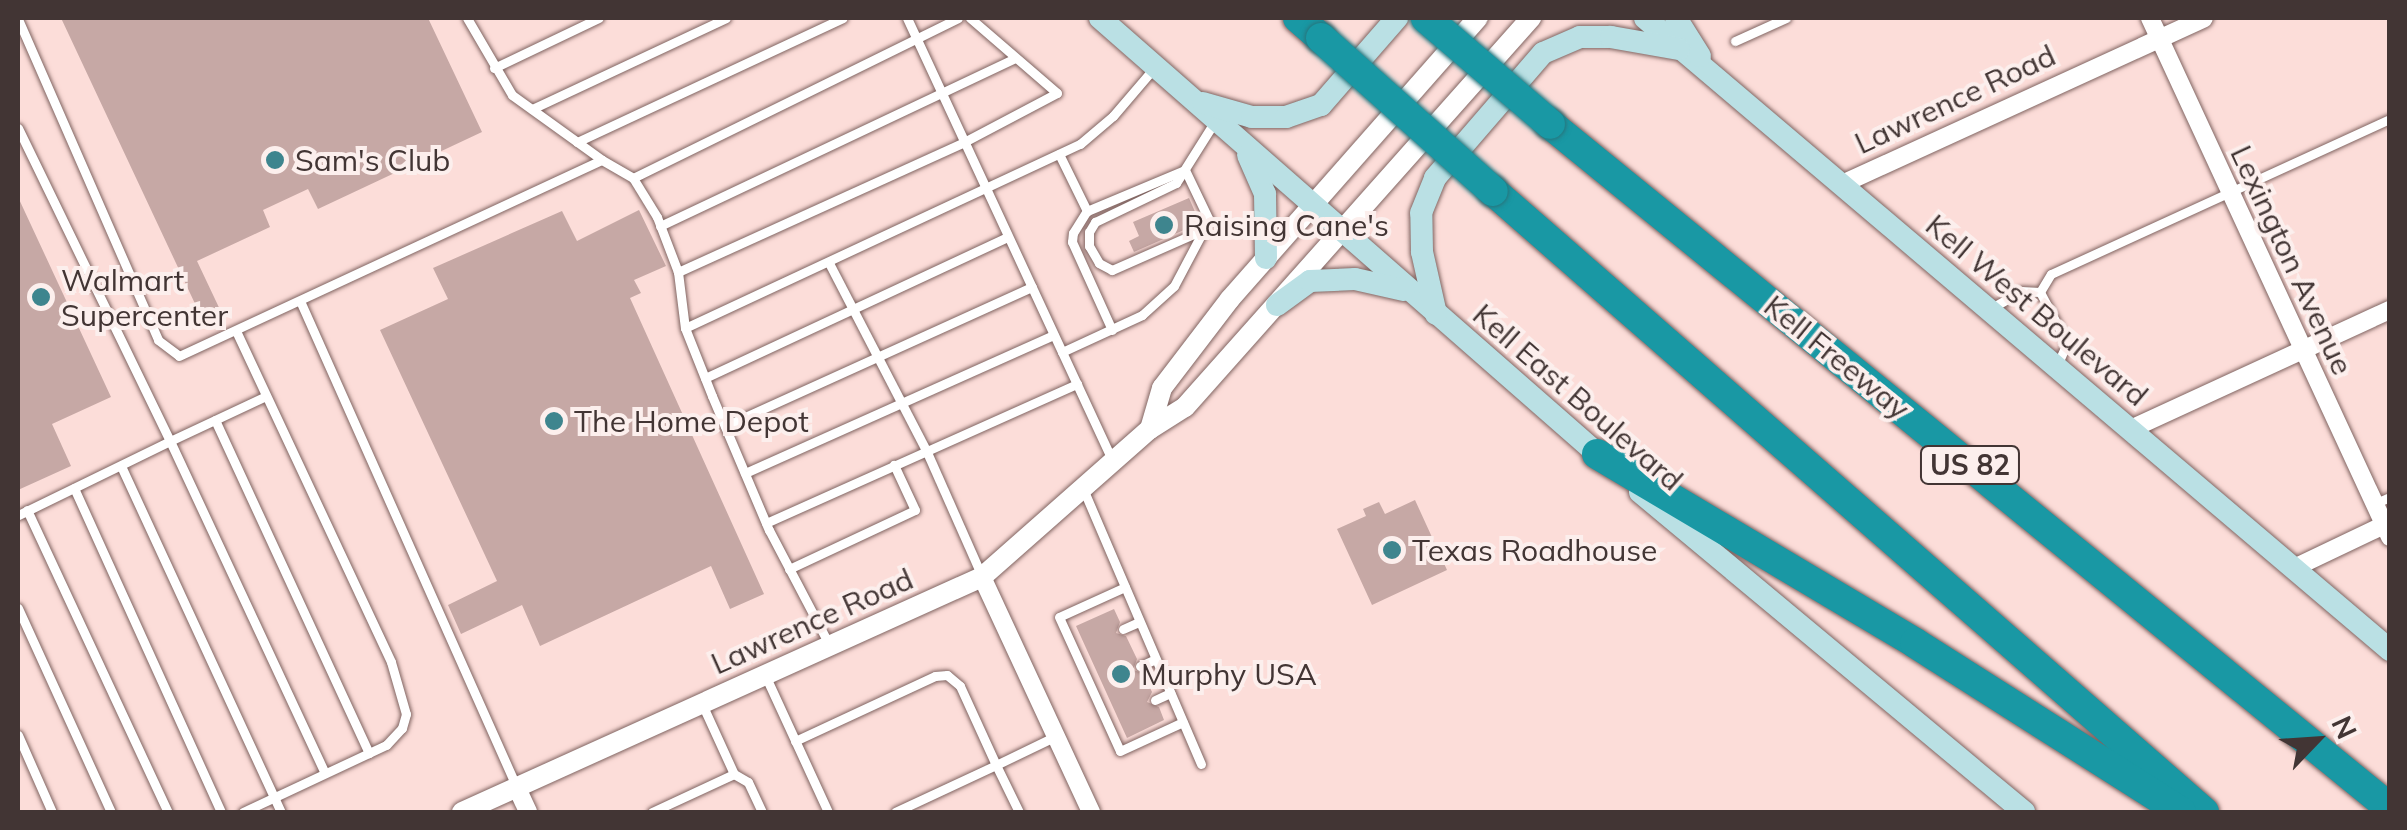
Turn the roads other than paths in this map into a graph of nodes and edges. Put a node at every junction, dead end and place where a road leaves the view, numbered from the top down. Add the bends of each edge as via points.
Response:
1 (466, 18) edge
2 (599, 18) edge
3 (726, 18) edge
4 (843, 18) edge
5 (907, 18) edge
6 (958, 18) edge
7 (970, 18) edge
8 (1100, 18) edge
9 (1298, 18) edge
10 (1397, 18) edge
11 (1426, 18) edge
12 (1478, 18) edge
13 (1531, 18) edge
14 (1645, 18) edge
15 (1676, 18) edge
16 (1786, 18) edge
17 (2150, 18) edge
18 (2204, 18) edge
19 (18, 19) edge
20 (916, 38) junction
21 (2160, 38) junction
22 (1735, 41) dead end
23 (1682, 50) junction
24 (1014, 58) junction
25 (1156, 66) junction
26 (494, 68) junction
27 (1712, 76) junction
28 (941, 91) junction
29 (1195, 100) junction
30 (532, 109) junction
31 (2390, 118) edge
32 (1216, 119) junction
33 (18, 128) edge
34 (577, 142) junction
35 (964, 142) junction
36 (1245, 147) junction
37 (1059, 154) junction
38 (602, 160) junction
39 (1185, 170) junction
40 (633, 178) junction
41 (1840, 185) junction
42 (986, 191) junction
43 (2230, 192) junction
44 (1311, 206) junction
45 (1087, 211) junction
46 (660, 226) junction
47 (1205, 228) junction
48 (1341, 231) junction
49 (1008, 238) junction
50 (1266, 258) junction
51 (829, 263) junction
52 (678, 272) junction
53 (1032, 286) junction
54 (2040, 292) junction
55 (1411, 293) junction
56 (301, 303) junction
57 (1276, 305) junction
58 (1990, 309) junction
59 (2390, 310) edge
60 (853, 312) junction
61 (1436, 314) junction
62 (685, 328) junction
63 (1112, 330) junction
64 (237, 333) junction
65 (1054, 334) junction
66 (2303, 349) junction
67 (1062, 352) junction
68 (876, 358) junction
69 (2057, 365) junction
70 (705, 378) junction
71 (1077, 384) junction
72 (266, 396) junction
73 (898, 402) junction
74 (215, 420) junction
75 (725, 426) junction
76 (2133, 428) junction
77 (1150, 430) junction
78 (170, 442) junction
79 (926, 450) junction
80 (1597, 454) junction
81 (1113, 462) junction
82 (894, 465) junction
83 (120, 466) junction
84 (745, 473) junction
85 (74, 488) junction
86 (1082, 489) junction
87 (2382, 501) edge
88 (22, 512) edge
89 (766, 523) junction
90 (2387, 531) edge
91 (2296, 567) junction
92 (789, 569) junction
93 (982, 577) junction
94 (1124, 587) junction
95 (18, 608) edge
96 (1139, 622) junction
97 (1123, 629) dead end
98 (830, 646) junction
99 (1085, 646) dead end
100 (1074, 650) junction
101 (2390, 650) edge
102 (1156, 659) junction
103 (1140, 666) dead end
104 (765, 676) junction
105 (1170, 693) junction
106 (1155, 700) dead end
107 (702, 704) junction
108 (1183, 722) junction
109 (18, 735) edge
110 (1056, 736) junction
111 (795, 740) junction
112 (369, 753) junction
113 (2334, 761) junction
114 (1201, 764) dead end
115 (996, 765) junction
116 (325, 773) junction
117 (734, 774) junction
118 (516, 788) junction
119 (274, 798) junction
120 (2390, 799) edge
121 (2390, 808) edge
122 (52, 812) edge
123 (111, 812) edge
124 (168, 812) edge
125 (221, 812) edge
126 (243, 812) edge
127 (281, 812) edge
128 (462, 812) edge
129 (528, 812) edge
130 (652, 812) edge
131 (762, 812) edge
132 (828, 812) edge
133 (895, 812) edge
134 (1019, 812) edge
135 (1091, 812) edge
136 (2024, 812) edge
137 (2180, 812) edge
138 (2204, 812) edge

1 - 26 lane
2 - 26 lane
3 - 30 lane
4 - 34 lane
5 - 20 lane
6 - 20 lane
7 - 24 lane
8 - 25 main road, Kell East Boulevard
9 - 138 highway, bridge
10 - 29 main road via 1322,105 1286,117 1252,117
11 - 113 highway, Kell Freeway / US 82, bridge
12 - 44 street
13 - 48 street, Lawrence Road
14 - 23 main road, Kell West Boulevard
15 - 27 main road
16 - 22 lane
17 - 21 street, Lexington Avenue
18 - 21 street, Lawrence Road
19 - 64 lane via 158,340 178,356
20 - 28 lane
20 - 40 lane
21 - 41 street, Lawrence Road
21 - 43 street, Lexington Avenue
23 - 27 main road, Kell West Boulevard
23 - 61 main road via 1580,37 1543,53 1435,178 1421,213
24 - 28 lane
24 - 35 lane via 1057,93
25 - 29 main road, Kell East Boulevard
25 - 37 lane via 1113,116
26 - 30 lane via 512,95
27 - 41 main road, Kell West Boulevard
28 - 35 lane
28 - 46 lane
29 - 32 main road, Kell East Boulevard
30 - 34 lane
31 - 43 lane
32 - 36 main road, Kell East Boulevard
32 - 39 lane
33 - 78 lane
34 - 38 lane
35 - 42 lane
35 - 52 lane
36 - 44 main road, Kell East Boulevard
36 - 50 main road via 1265,194
37 - 42 lane
37 - 45 lane
38 - 40 lane
38 - 56 lane
39 - 45 lane
39 - 47 lane via 1208,220
39 - 47 lane via 1176,183 1095,222 1089,246 1099,264 1112,270
40 - 46 lane
41 - 58 main road, Kell West Boulevard
42 - 49 lane
42 - 51 lane
43 - 54 lane via 2052,274
43 - 66 street, Lexington Avenue
44 - 48 main road, Kell East Boulevard
44 - 50 street
45 - 63 lane via 1072,242
46 - 52 lane
47 - 63 lane via 1174,286 1142,315
48 - 55 main road, Kell East Boulevard
48 - 57 street, Lawrence Road
49 - 53 lane
49 - 60 lane
50 - 77 street via 1162,388
51 - 60 lane
51 - 62 lane
52 - 62 lane
53 - 65 lane
53 - 68 lane
54 - 58 lane via 2021,291
54 - 69 lane via 2067,342
55 - 57 main road via 1336,278 1310,281
55 - 61 main road, Kell East Boulevard
56 - 64 lane
56 - 118 lane
57 - 77 street, Lawrence Road via 1185,407
58 - 69 main road, Kell West Boulevard
59 - 66 street
60 - 68 lane
60 - 70 lane
61 - 80 main road, Kell East Boulevard
62 - 70 lane
63 - 67 lane
64 - 72 lane
65 - 67 lane
65 - 73 lane
66 - 76 street
66 - 87 street, Lexington Avenue
67 - 71 lane
68 - 73 lane
68 - 75 lane
69 - 76 main road, Kell West Boulevard
70 - 75 lane
71 - 79 lane
71 - 81 lane
72 - 74 lane
72 - 112 lane via 402,692 402,728
73 - 79 lane
73 - 84 lane
74 - 78 lane
74 - 112 lane
75 - 84 lane
76 - 91 main road, Kell West Boulevard
77 - 81 street, Lawrence Road
78 - 83 lane
78 - 116 lane
79 - 82 lane
79 - 93 lane
80 - 136 main road, Kell East Boulevard
80 - 137 highway via 1916,643
81 - 86 street, Lawrence Road
82 - 89 lane
82 - 92 lane via 914,510
83 - 85 lane
83 - 119 lane
84 - 89 lane
85 - 88 lane
85 - 125 lane
86 - 93 street, Lawrence Road
86 - 94 lane
87 - 90 street, Lexington Avenue
88 - 124 lane
89 - 92 lane
90 - 91 street, Lexington Avenue
91 - 101 main road, Kell West Boulevard
92 - 98 lane
93 - 98 street, Lawrence Road
93 - 110 street
94 - 96 lane
94 - 100 lane via 1059,617
95 - 123 lane
96 - 97 lane
96 - 102 lane
98 - 104 street, Lawrence Road
99 - 100 lane
100 - 108 lane via 1097,686 1120,750
102 - 103 lane
102 - 105 lane
104 - 107 street, Lawrence Road
104 - 111 lane
105 - 106 lane
105 - 108 lane
107 - 117 lane
107 - 118 street, Lawrence Road
108 - 114 lane
109 - 122 lane
110 - 115 lane
110 - 135 street
111 - 115 lane via 947,675 960,686
111 - 132 lane
112 - 116 lane
113 - 120 highway
113 - 121 highway, Kell Freeway / US 82
115 - 133 lane
115 - 134 lane
116 - 119 lane
117 - 130 lane
117 - 131 lane via 748,782
118 - 128 street, Lawrence Road
118 - 129 street
119 - 126 lane
119 - 127 lane

